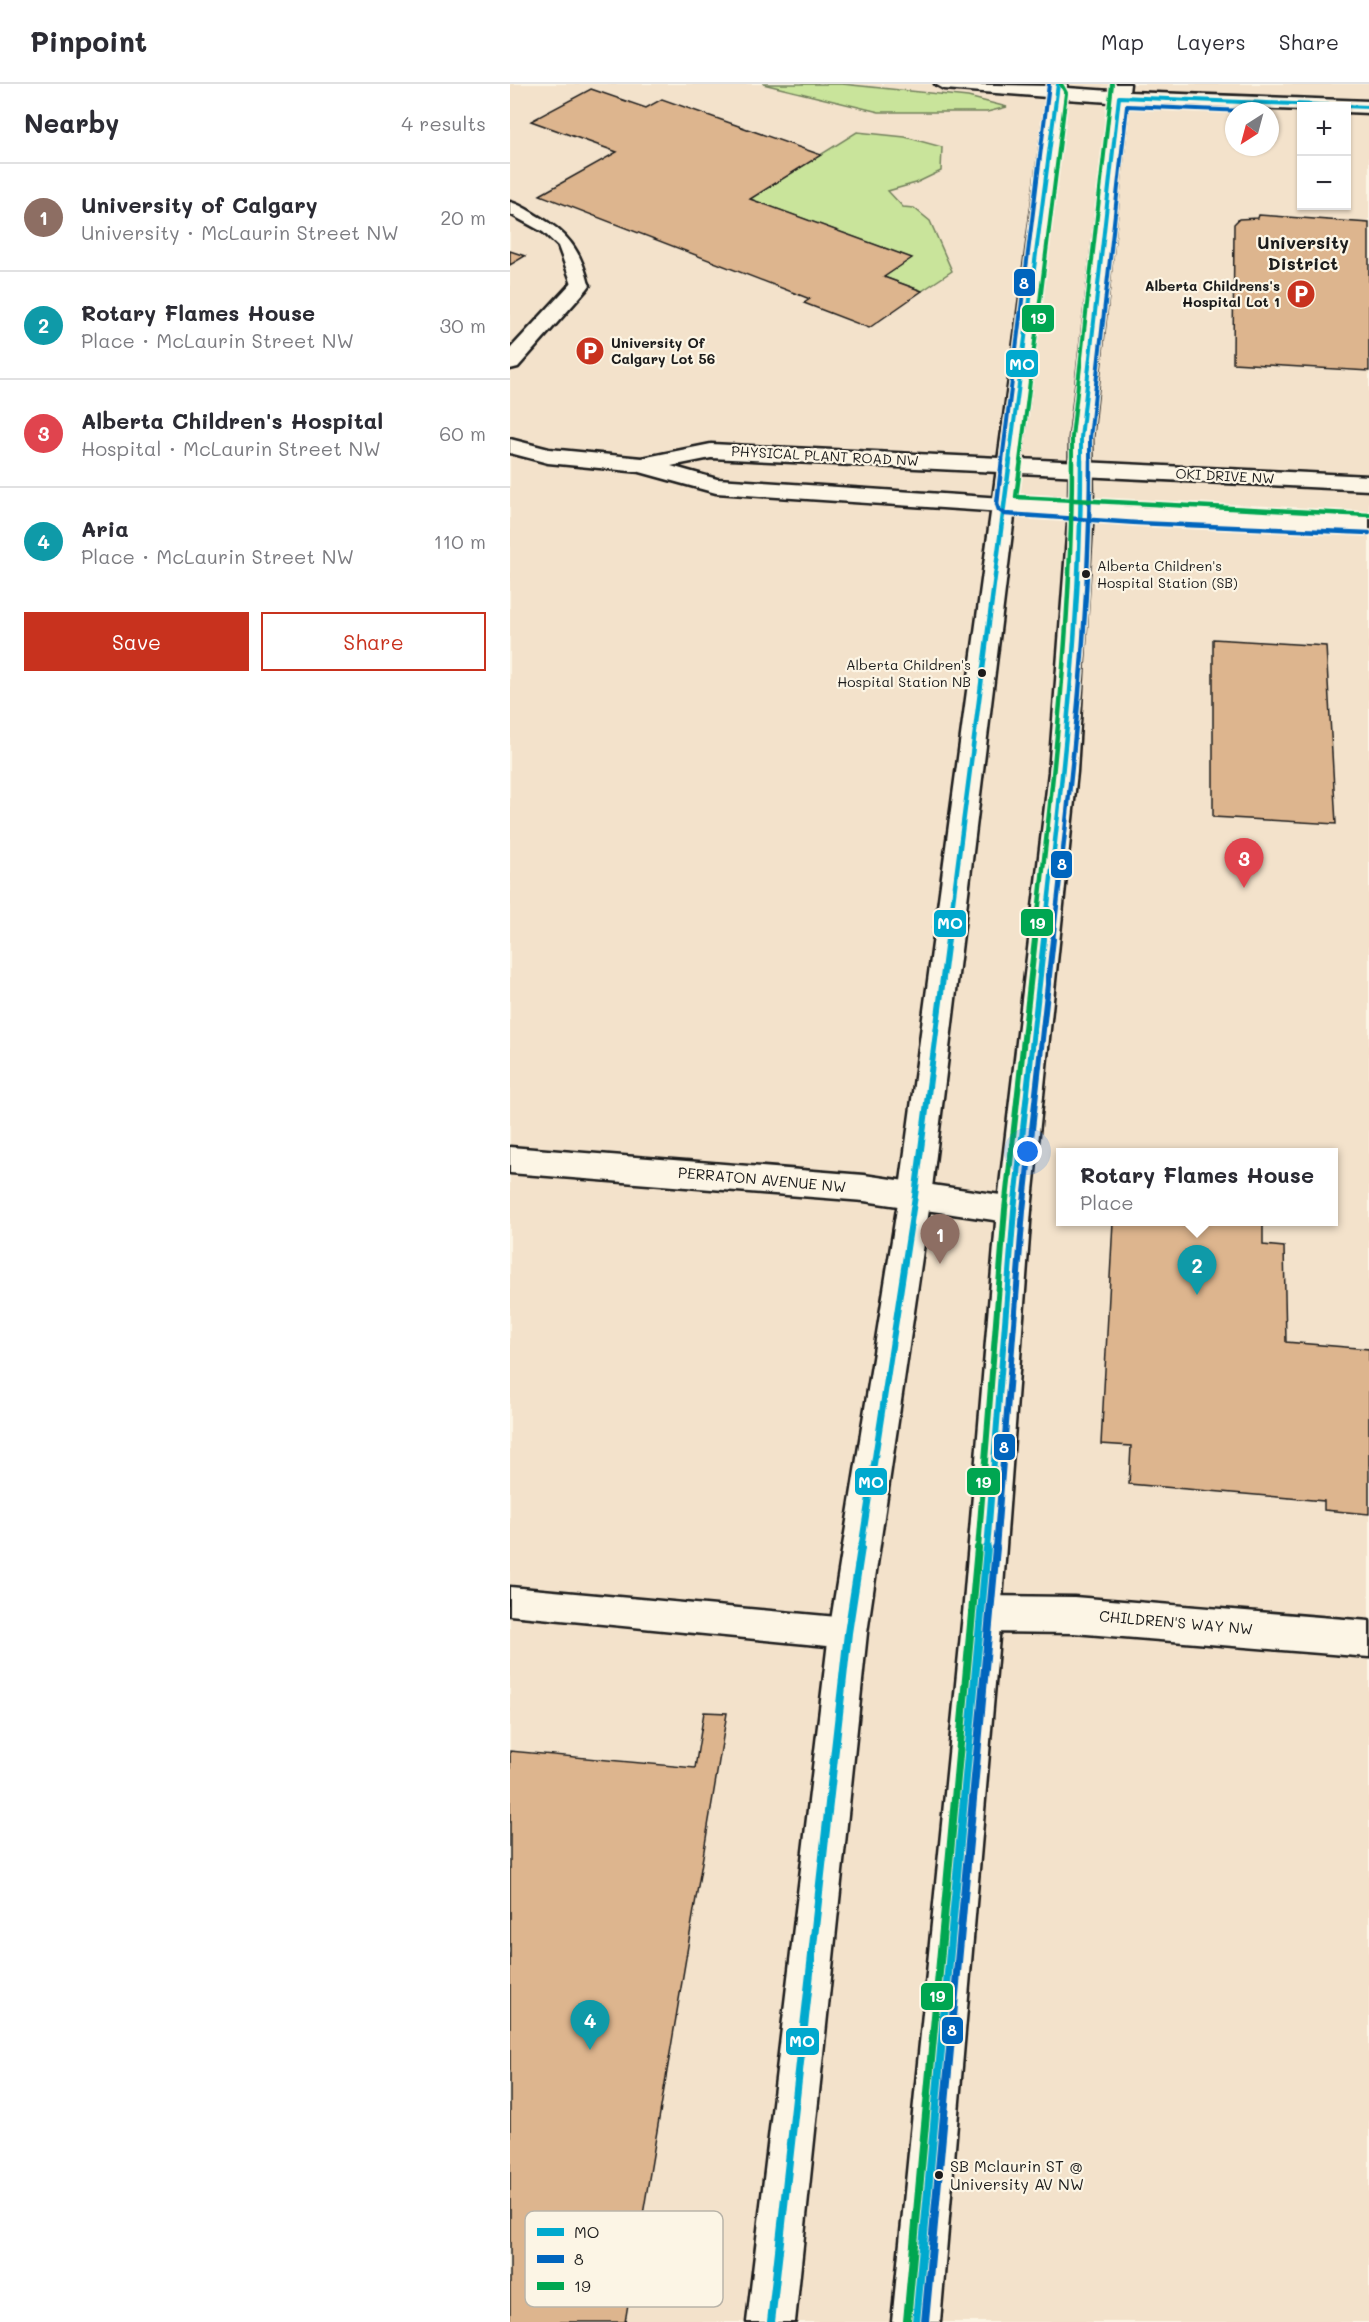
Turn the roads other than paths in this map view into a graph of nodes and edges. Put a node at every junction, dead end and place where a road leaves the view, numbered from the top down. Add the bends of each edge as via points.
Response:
1 (944, 84) edge
2 (1057, 88) edge
3 (1120, 91) edge
4 (1369, 107) edge
5 (510, 207) edge
6 (580, 285) joint
7 (510, 362) edge
8 (510, 446) edge
9 (641, 465) junction
10 (1011, 466) junction
11 (1080, 470) junction
12 (1369, 483) edge
13 (1006, 505) junction
14 (1081, 510) junction
15 (1369, 524) edge
16 (510, 1160) edge
17 (915, 1196) junction
18 (1014, 1210) junction
19 (510, 1601) edge
20 (982, 1614) junction
21 (848, 1633) junction
22 (1369, 1639) edge
23 (771, 2322) edge
24 (916, 2322) edge

1 - 2 street
2 - 3 street
2 - 10 street
3 - 4 street
3 - 11 street
5 - 6 lane via 562,236 576,261
6 - 7 street
8 - 9 street, PHYSICAL PLANT ROAD NW via 548,456
9 - 10 street, PHYSICAL PLANT ROAD NW via 711,451
9 - 13 street, PHYSICAL PLANT ROAD NW via 716,486
10 - 11 street, PHYSICAL PLANT ROAD NW
10 - 13 street
11 - 12 street, OKI DRIVE NW
11 - 14 street
13 - 14 street, PHYSICAL PLANT ROAD NW
13 - 17 street
14 - 15 street
14 - 18 street via 1063,772
16 - 17 street, PERRATON AVENUE NW via 864,1188
17 - 18 street, PERRATON AVENUE NW
17 - 21 street
18 - 20 street
19 - 21 lane
20 - 22 street, CHILDREN'S WAY NW via 1074,1615
20 - 24 street
21 - 23 street

